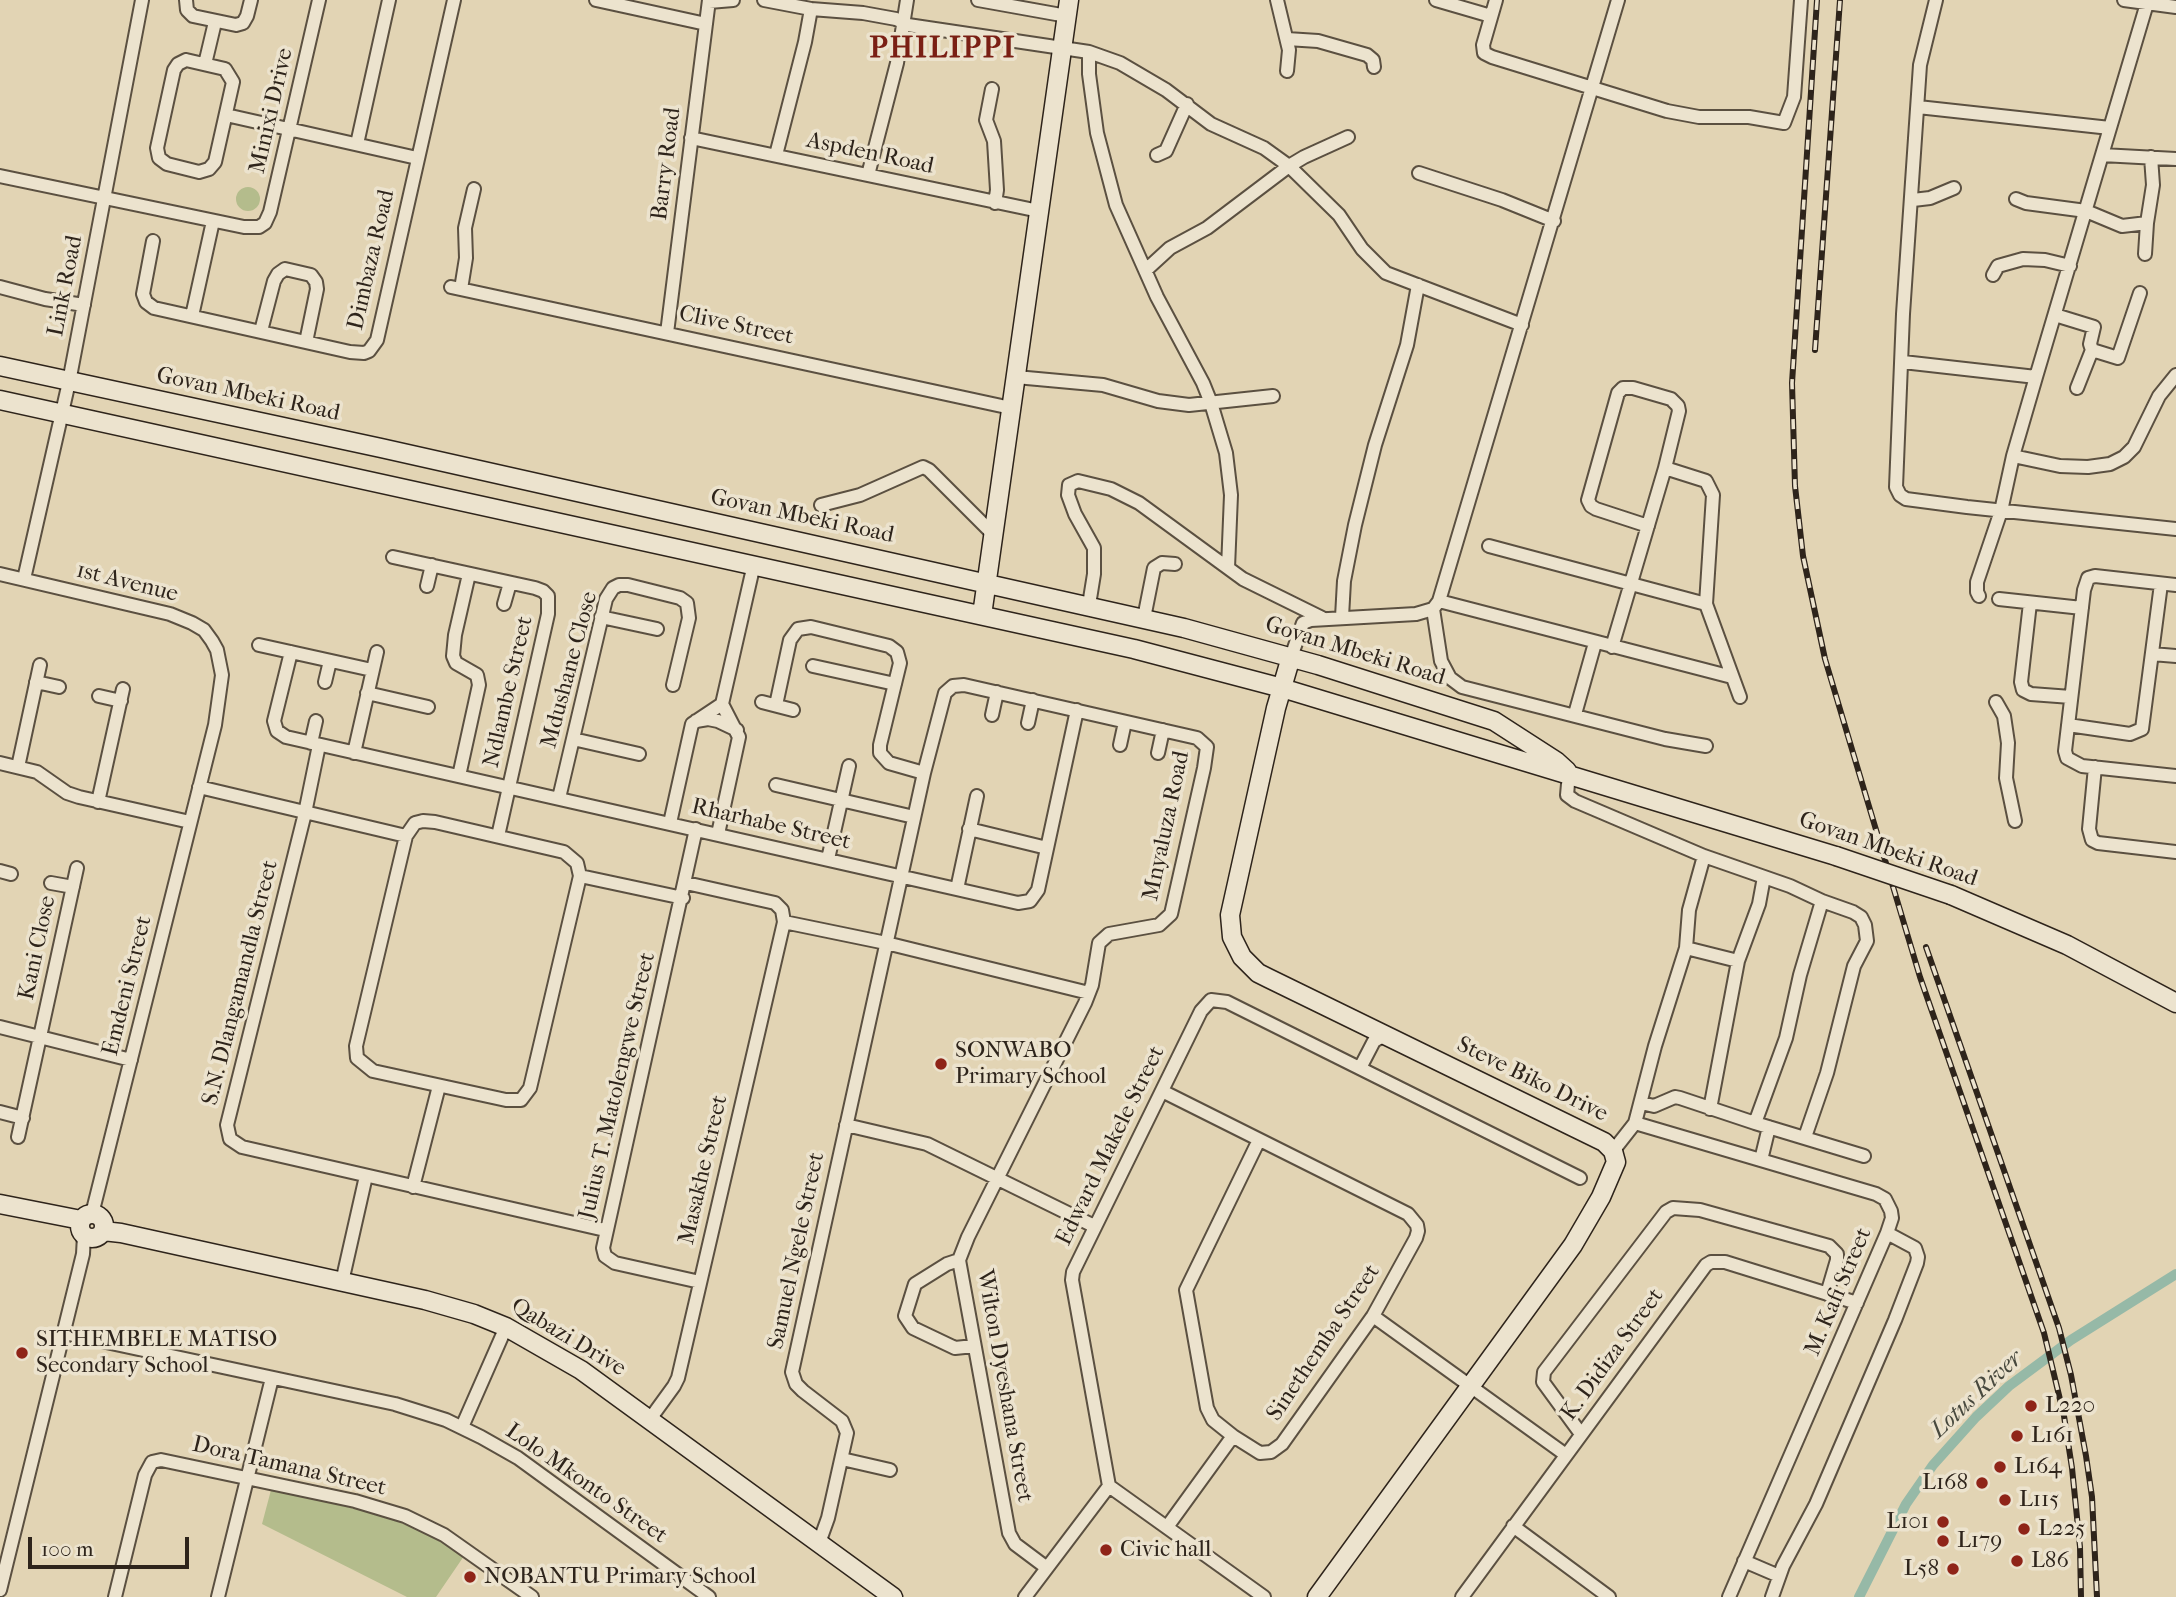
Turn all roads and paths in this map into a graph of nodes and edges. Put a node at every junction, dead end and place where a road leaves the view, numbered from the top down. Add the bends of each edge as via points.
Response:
1 (142, 0) edge
2 (186, 0) edge
3 (251, 0) edge
4 (319, 0) edge
5 (389, 0) edge
6 (454, 0) edge
7 (596, 0) edge
8 (733, 0) edge
9 (764, 0) edge
10 (907, 0) edge
11 (978, 0) edge
12 (1277, 0) edge
13 (1437, 0) edge
14 (1496, 0) edge
15 (1618, 0) edge
16 (1801, 0) edge
17 (1936, 0) edge
18 (2124, 0) edge
19 (709, 1) edge
20 (2147, 2) edge
21 (2176, 7) edge
22 (1068, 8) edge
23 (811, 9) junction
24 (1492, 16) junction
25 (215, 22) junction
26 (903, 23) junction
27 (706, 24) junction
28 (1287, 39) junction
29 (1062, 50) junction
30 (1089, 52) junction
31 (205, 64) junction
32 (1374, 67) dead end
33 (1287, 71) dead end
34 (1593, 88) junction
35 (992, 89) dead end
36 (1186, 104) junction
37 (1918, 107) junction
38 (226, 115) junction
39 (2110, 128) junction
40 (290, 129) junction
41 (1348, 137) dead end
42 (691, 138) junction
43 (357, 144) junction
44 (776, 155) junction
45 (1157, 155) dead end
46 (2102, 155) junction
47 (2151, 157) junction
48 (417, 158) junction
49 (2176, 159) edge
50 (1289, 166) junction
51 (1419, 173) dead end
52 (868, 175) junction
53 (0, 176) edge
54 (1954, 188) dead end
55 (474, 189) dead end
56 (104, 199) junction
57 (2016, 199) dead end
58 (1913, 200) junction
59 (995, 203) junction
60 (1039, 211) junction
61 (2086, 211) junction
62 (213, 221) junction
63 (1554, 221) junction
64 (2147, 223) junction
65 (153, 241) dead end
66 (2145, 254) dead end
67 (2070, 266) junction
68 (1146, 270) junction
69 (1993, 275) dead end
70 (1418, 285) junction
71 (0, 287) edge
72 (2140, 293) dead end
73 (84, 305) junction
74 (2055, 315) junction
75 (192, 316) junction
76 (1522, 324) junction
77 (261, 331) junction
78 (667, 333) junction
79 (306, 342) junction
80 (2092, 350) junction
81 (1903, 362) junction
82 (0, 366) edge
83 (2176, 375) edge
84 (1016, 377) junction
85 (2036, 377) junction
86 (69, 382) junction
87 (2077, 388) dead end
88 (1273, 396) dead end
89 (0, 400) edge
90 (1211, 403) junction
91 (1011, 408) junction
92 (62, 413) junction
93 (2013, 456) junction
94 (1665, 468) junction
95 (821, 505) dead end
96 (2001, 510) junction
97 (1648, 526) junction
98 (2176, 529) edge
99 (995, 536) junction
100 (1489, 546) dead end
101 (393, 556) dead end
102 (754, 564) junction
103 (1175, 564) dead end
104 (432, 565) junction
105 (1228, 568) junction
106 (469, 573) junction
107 (0, 574) edge
108 (24, 579) junction
109 (988, 582) junction
110 (510, 583) junction
111 (1631, 584) junction
112 (2161, 584) junction
113 (427, 586) dead end
114 (2176, 586) edge
115 (1979, 596) dead end
116 (1999, 599) dead end
117 (2030, 603) junction
118 (504, 604) dead end
119 (1706, 604) junction
120 (1089, 605) junction
121 (1436, 605) junction
122 (2082, 608) junction
123 (982, 615) junction
124 (601, 617) junction
125 (1342, 617) junction
126 (1144, 618) junction
127 (1322, 619) junction
128 (657, 629) dead end
129 (1595, 642) junction
130 (259, 645) dead end
131 (1612, 647) junction
132 (291, 652) junction
133 (376, 652) dead end
134 (2152, 654) junction
135 (2176, 656) edge
136 (1291, 657) junction
137 (330, 661) junction
138 (40, 665) dead end
139 (813, 666) dead end
140 (372, 670) junction
141 (1732, 677) junction
142 (36, 682) junction
143 (325, 682) dead end
144 (895, 684) junction
145 (673, 685) dead end
146 (59, 687) dead end
147 (1282, 688) junction
148 (997, 692) junction
149 (367, 693) junction
150 (99, 696) dead end
151 (1740, 696) dead end
152 (2071, 697) junction
153 (1033, 700) junction
154 (762, 702) dead end
155 (1996, 702) dead end
156 (722, 704) junction
157 (776, 705) junction
158 (428, 707) dead end
159 (793, 710) dead end
160 (1077, 710) junction
161 (1575, 714) junction
162 (992, 715) dead end
163 (316, 721) dead end
164 (696, 721) junction
165 (1125, 722) junction
166 (1028, 723) dead end
167 (2068, 725) junction
168 (737, 730) junction
169 (1163, 730) junction
170 (573, 739) junction
171 (315, 744) junction
172 (1120, 745) dead end
173 (1706, 746) dead end
174 (354, 752) junction
175 (1158, 753) dead end
176 (639, 754) dead end
177 (0, 762) edge
178 (849, 766) dead end
179 (18, 767) junction
180 (2095, 767) junction
181 (924, 774) junction
182 (458, 776) junction
183 (2176, 776) edge
184 (1570, 780) junction
185 (776, 785) dead end
186 (199, 787) junction
187 (509, 787) junction
188 (977, 796) dead end
189 (559, 798) junction
190 (841, 800) junction
191 (98, 802) junction
192 (305, 813) junction
193 (915, 817) junction
194 (2015, 821) dead end
195 (190, 822) junction
196 (670, 823) junction
197 (696, 829) junction
198 (970, 829) junction
199 (718, 834) junction
200 (406, 836) junction
201 (498, 836) junction
202 (1047, 848) junction
203 (2176, 852) edge
204 (1704, 856) junction
205 (828, 859) junction
206 (77, 868) dead end
207 (580, 876) junction
208 (901, 876) junction
209 (1764, 877) junction
210 (51, 883) dead end
211 (686, 883) junction
212 (73, 887) junction
213 (957, 888) junction
214 (683, 898) junction
215 (1822, 901) junction
216 (783, 922) junction
217 (886, 943) junction
218 (1686, 948) junction
219 (1738, 961) junction
220 (1089, 993) junction
221 (2176, 1003) edge
222 (0, 1027) edge
223 (1377, 1035) junction
224 (40, 1038) junction
225 (131, 1060) junction
226 (1360, 1068) junction
227 (439, 1086) junction
228 (1162, 1091) junction
229 (1641, 1103) junction
230 (1710, 1109) junction
231 (0, 1112) edge
232 (23, 1118) junction
233 (1635, 1123) junction
234 (1755, 1123) junction
235 (846, 1125) junction
236 (1769, 1127) junction
237 (18, 1137) dead end
238 (1805, 1137) junction
239 (1259, 1140) junction
240 (1613, 1151) junction
241 (1864, 1156) dead end
242 (1760, 1160) junction
243 (366, 1176) junction
244 (1580, 1178) dead end
245 (997, 1179) junction
246 (413, 1187) junction
247 (0, 1205) edge
248 (92, 1226) junction
249 (1094, 1226) junction
250 (606, 1230) junction
251 (1887, 1233) junction
252 (959, 1260) junction
253 (342, 1282) junction
254 (700, 1282) junction
255 (1827, 1294) junction
256 (1857, 1303) junction
257 (1373, 1317) junction
258 (506, 1327) junction
259 (64, 1333) junction
260 (974, 1346) junction
261 (272, 1378) junction
262 (1470, 1385) junction
263 (649, 1419) junction
264 (462, 1427) junction
265 (1581, 1434) junction
266 (1233, 1436) junction
267 (1566, 1455) junction
268 (842, 1460) junction
269 (890, 1470) dead end
270 (247, 1478) junction
271 (1109, 1486) junction
272 (1167, 1527) junction
273 (1513, 1527) junction
274 (819, 1543) junction
275 (1744, 1561) junction
276 (1047, 1568) junction
277 (1779, 1576) junction
278 (0, 1590) edge
279 (115, 1597) edge
280 (218, 1597) edge
281 (532, 1597) edge
282 (709, 1597) edge
283 (892, 1597) edge
284 (1026, 1597) edge
285 (1264, 1597) edge
286 (1317, 1597) edge
287 (1462, 1597) edge
288 (1609, 1597) edge
289 (1729, 1597) edge
290 (1772, 1597) edge

1 - 56 street, Link Road
2 - 25 street via 193,16
3 - 25 street via 243,23
4 - 40 street, Minixi Drive
5 - 43 street
6 - 48 street, Dimbaza Road
7 - 27 street
8 - 19 street
9 - 23 street
10 - 26 street
11 - 22 street
12 - 28 street
13 - 24 street
14 - 24 street
15 - 34 street
16 - 34 street via 1794,97 1784,123 1681,114
17 - 37 street via 1922,55
18 - 20 street
19 - 27 street, Barry Road
20 - 21 street
20 - 39 street
22 - 29 main road
23 - 26 street via 863,13
23 - 44 street
24 - 34 street via 1484,53
25 - 31 street
26 - 29 street
26 - 52 street
27 - 42 street, Barry Road
28 - 32 street via 1318,41 1367,55
28 - 33 street
29 - 30 street
29 - 60 main road
30 - 36 street via 1120,63
30 - 68 street via 1088,74 1101,153 1121,218
31 - 38 street via 230,74 233,82
31 - 38 street via 186,60 174,70 157,148 159,158 199,172 209,169 215,162
34 - 63 street
35 - 59 street via 986,120 994,141
36 - 45 street via 1166,151
36 - 50 street via 1211,124 1264,148
37 - 39 street
37 - 58 street
38 - 40 street
39 - 46 street
40 - 43 street
40 - 62 street, Minixi Drive via 265,223 244,227
41 - 50 street
42 - 44 street, Aspden Road
42 - 78 street, Barry Road
43 - 48 street
44 - 52 street, Aspden Road
46 - 47 street
46 - 61 street
47 - 49 street
47 - 64 street via 2153,185
48 - 79 street, Dimbaza Road via 374,346 357,353
50 - 68 street via 1207,228 1170,248
50 - 70 street via 1346,223 1373,262 1386,273
51 - 63 street
52 - 59 street, Aspden Road
53 - 56 street
54 - 58 street
55 - 78 street, Clive Street via 465,228 466,258 456,288
56 - 62 street
56 - 73 street, Link Road
57 - 61 street
58 - 81 street
59 - 60 street, Aspden Road
60 - 84 main road
61 - 64 street via 2122,226
61 - 67 street
62 - 75 street
63 - 76 street
64 - 66 street
65 - 75 street, Dimbaza Road via 143,294 146,302
67 - 69 street via 2023,259 1998,266
67 - 74 street
68 - 90 street
70 - 76 street
70 - 125 street via 1407,345 1355,525
71 - 73 street
72 - 80 street via 2118,358
73 - 86 street, Link Road
74 - 80 street via 2094,327
74 - 85 street
75 - 77 street, Dimbaza Road
76 - 121 street
77 - 79 street, Dimbaza Road
77 - 79 street via 278,274 285,269 311,275 316,282
78 - 91 street, Clive Street
80 - 87 street
81 - 85 street
81 - 96 street via 1899,495
82 - 86 main road, Govan Mbeki Road
83 - 93 street via 2159,396 2134,447 2110,464 2058,465
84 - 90 street via 1103,385 1176,404
84 - 91 main road
85 - 93 street
86 - 92 street, Link Road
86 - 109 main road, Govan Mbeki Road
88 - 90 street
89 - 92 main road, Govan Mbeki Road
90 - 105 street via 1229,477
91 - 99 main road
92 - 102 main road, Govan Mbeki Road
92 - 108 street, Link Road
93 - 96 street
94 - 97 street
94 - 97 street via 1678,406 1671,399 1623,388 1588,500 1596,509
94 - 119 street via 1706,481 1712,489
95 - 99 street via 860,495 926,468
96 - 98 street
96 - 115 street via 1977,582
97 - 111 street
99 - 109 main road
100 - 111 street
101 - 104 street, Ndlambe Street
102 - 123 main road, Govan Mbeki Road
102 - 156 street
103 - 126 street via 1154,568
104 - 106 street, Ndlambe Street
104 - 113 street
105 - 120 street via 1124,495 1084,481 1072,482 1068,490 1071,505 1094,548
105 - 127 street
106 - 110 street, Ndlambe Street
106 - 182 street via 453,656 456,663 477,675 479,685
107 - 108 street, 1st Avenue
108 - 186 street, 1st Avenue via 170,614 204,630 217,650 222,675
109 - 120 main road, Govan Mbeki Road
109 - 123 main road
110 - 118 street, Ndlambe Street
110 - 187 street, Ndlambe Street via 543,591 549,605
111 - 119 street
111 - 131 street
112 - 114 street
112 - 122 street via 2088,578
112 - 134 street
116 - 117 street
117 - 122 street
117 - 152 street via 2021,682 2024,690
119 - 141 street
120 - 126 main road, Govan Mbeki Road
121 - 125 street via 1416,614
121 - 129 street
121 - 161 street via 1441,661 1456,683
122 - 152 street
123 - 147 main road, Govan Mbeki Road
124 - 128 street
124 - 145 street, Mdushane Close via 608,592 619,585 687,603 689,618
124 - 170 street, Mdushane Close
125 - 127 street
126 - 136 main road, Govan Mbeki Road
127 - 136 street via 1303,623
129 - 131 street
129 - 161 street
130 - 132 street
131 - 141 street
132 - 137 street
132 - 171 street, Rharhabe Street via 274,722 281,735
133 - 140 street
134 - 135 street
134 - 167 street via 2142,729 2130,734
136 - 147 main road, Steve Biko Drive
136 - 184 main road, Govan Mbeki Road via 1494,721 1556,761
137 - 140 street
137 - 143 street
138 - 142 street
139 - 144 street
140 - 149 street
141 - 151 street
142 - 146 street
142 - 179 street
144 - 157 street via 900,663 894,648 805,627 790,640
144 - 181 street via 880,753 889,763
147 - 184 main road, Govan Mbeki Road
147 - 223 main road, Steve Biko Drive via 1230,915 1232,937 1258,973
148 - 153 street, Mnyaluza Road
148 - 162 street
148 - 181 street, Mnyaluza Road via 964,685 946,691
149 - 158 street
149 - 174 street
150 - 191 street via 122,695
152 - 167 street
153 - 160 street, Mnyaluza Road
153 - 166 street
154 - 157 street
155 - 194 street via 2004,716 2006,778
156 - 164 street
156 - 168 street
157 - 159 street
160 - 165 street, Mnyaluza Road
160 - 202 street, Rharhabe Street
161 - 173 street
163 - 171 street
164 - 168 street via 718,721
164 - 196 street via 690,729
165 - 169 street, Mnyaluza Road
165 - 172 street
167 - 180 street via 2067,758
168 - 199 street via 738,746
169 - 175 street, Mnyaluza Road
169 - 220 street, Mnyaluza Road via 1197,738 1207,747 1174,906 1159,925 1104,938 1097,950
170 - 176 street
170 - 189 street, Mdushane Close
171 - 174 street, Rharhabe Street
171 - 192 street, S.N. Dlangamandla Street
174 - 182 street, Rharhabe Street
177 - 179 street
178 - 190 street
179 - 191 street via 46,777 67,793
180 - 183 street
180 - 203 street via 2092,840
181 - 193 street, Mnyaluza Road
182 - 187 street, Rharhabe Street
184 - 204 street via 1567,795 1575,801
184 - 221 main road, Govan Mbeki Road, bridge via 1836,856 1951,895 2067,945
185 - 190 street
186 - 192 street
186 - 195 street, Emdeni Street
187 - 189 street, Rharhabe Street
187 - 201 street, Ndlambe Street
188 - 198 street
189 - 196 street, Rharhabe Street
190 - 193 street
190 - 205 street
191 - 195 street
192 - 200 street
192 - 243 street, S.N. Dlangamandla Street via 228,1133 242,1147
193 - 208 street, Mnyaluza Road
195 - 225 street, Emdeni Street
196 - 197 street, Rharhabe Street
197 - 199 street, Rharhabe Street
197 - 211 street, Julius T. Matolengwe Street
198 - 202 street
198 - 213 street
199 - 205 street, Rharhabe Street
200 - 201 street via 415,823 423,821
200 - 227 street via 356,1046 357,1058 373,1071
201 - 207 street via 564,852 578,863
202 - 213 street, Rharhabe Street via 1038,890 1030,901
204 - 209 street
204 - 218 street via 1689,910
205 - 208 street, Rharhabe Street
206 - 212 street, Kani Close
207 - 214 street
207 - 227 street via 526,1095 514,1102
208 - 213 street, Rharhabe Street
208 - 217 street, Mnyaluza Road
209 - 215 street
209 - 219 street
210 - 212 street
211 - 214 street, Julius T. Matolengwe Street
211 - 216 street via 775,903
212 - 224 street, Kani Close
214 - 250 street, Julius T. Matolengwe Street
215 - 234 street via 1786,1038
215 - 238 street via 1861,917 1867,941 1854,965
216 - 217 street
216 - 254 street, Masakhe Street
217 - 220 street
217 - 235 street, Samuel Ngele Street
218 - 219 street
218 - 229 street
219 - 230 street
220 - 245 street, Wilton Dyeshana Street
222 - 224 street
223 - 226 street
223 - 240 main road, Steve Biko Drive via 1604,1142
224 - 225 street
224 - 232 street, Kani Close
225 - 248 street, Emdeni Street
226 - 228 street, Edward Makele Street via 1214,999 1201,1011
226 - 244 street
227 - 246 street
228 - 239 street, Sinethemba Street
228 - 249 street, Edward Makele Street
229 - 230 street via 1654,1106 1675,1097
229 - 233 street
230 - 234 street
231 - 232 street
232 - 237 street, Kani Close
233 - 240 street
233 - 242 street, M. Kafi Street
234 - 236 street
235 - 245 street via 927,1144
235 - 268 street, Samuel Ngele Street via 792,1372 796,1384 846,1427
236 - 238 street
236 - 242 street
238 - 241 street
239 - 257 street, Sinethemba Street via 1408,1214 1417,1225 1416,1238
239 - 266 street, Sinethemba Street via 1186,1290 1206,1408
240 - 262 main road, Steve Biko Drive via 1615,1167 1586,1225
242 - 251 street, M. Kafi Street via 1885,1199 1892,1218
243 - 246 street, S.N. Dlangamandla Street
243 - 253 street
245 - 249 street
245 - 252 street, Wilton Dyeshana Street
246 - 250 street, S.N. Dlangamandla Street
247 - 248 main road, Qabazi Drive
248 - 253 main road, Qabazi Drive
248 - 259 street, Emdeni Street
249 - 271 street, Edward Makele Street via 1072,1280
250 - 254 street, Julius T. Matolengwe Street via 603,1252 608,1260
251 - 256 street, M. Kafi Street
251 - 277 street via 1914,1248 1917,1263 1816,1504
252 - 260 street, Wilton Dyeshana Street
252 - 260 street via 915,1284 905,1316 913,1328 955,1348
253 - 258 main road, Qabazi Drive via 434,1303
254 - 263 street, Masakhe Street via 678,1378
255 - 256 street, K. Didiza Street
255 - 265 street, K. Didiza Street via 1725,1262 1706,1265
255 - 265 street via 1837,1261 1829,1246 1700,1210 1673,1208 1660,1218 1544,1371 1543,1382
256 - 275 street, M. Kafi Street
257 - 262 street
257 - 266 street, Sinethemba Street via 1276,1450 1260,1453
258 - 263 main road, Qabazi Drive via 581,1370
258 - 264 street
259 - 261 street, Lolo Mkonto Street
259 - 278 street, Emdeni Street
260 - 276 street, Wilton Dyeshana Street via 1009,1533 1015,1544
261 - 264 street, Lolo Mkonto Street via 395,1404
261 - 270 street
262 - 267 street
262 - 286 main road, Steve Biko Drive
263 - 274 main road, Qabazi Drive
264 - 282 street, Lolo Mkonto Street via 518,1458
265 - 267 street, K. Didiza Street
266 - 272 street
267 - 273 street, K. Didiza Street
268 - 269 street
268 - 274 street, Samuel Ngele Street
270 - 279 street, Dora Tamana Street via 152,1462
270 - 280 street
270 - 281 street, Dora Tamana Street via 355,1501 416,1521 444,1535
271 - 272 street
271 - 276 street
272 - 285 street
273 - 287 street, K. Didiza Street
273 - 288 street
274 - 283 main road, Qabazi Drive
275 - 277 street
275 - 289 street, M. Kafi Street
276 - 284 street
277 - 290 street

